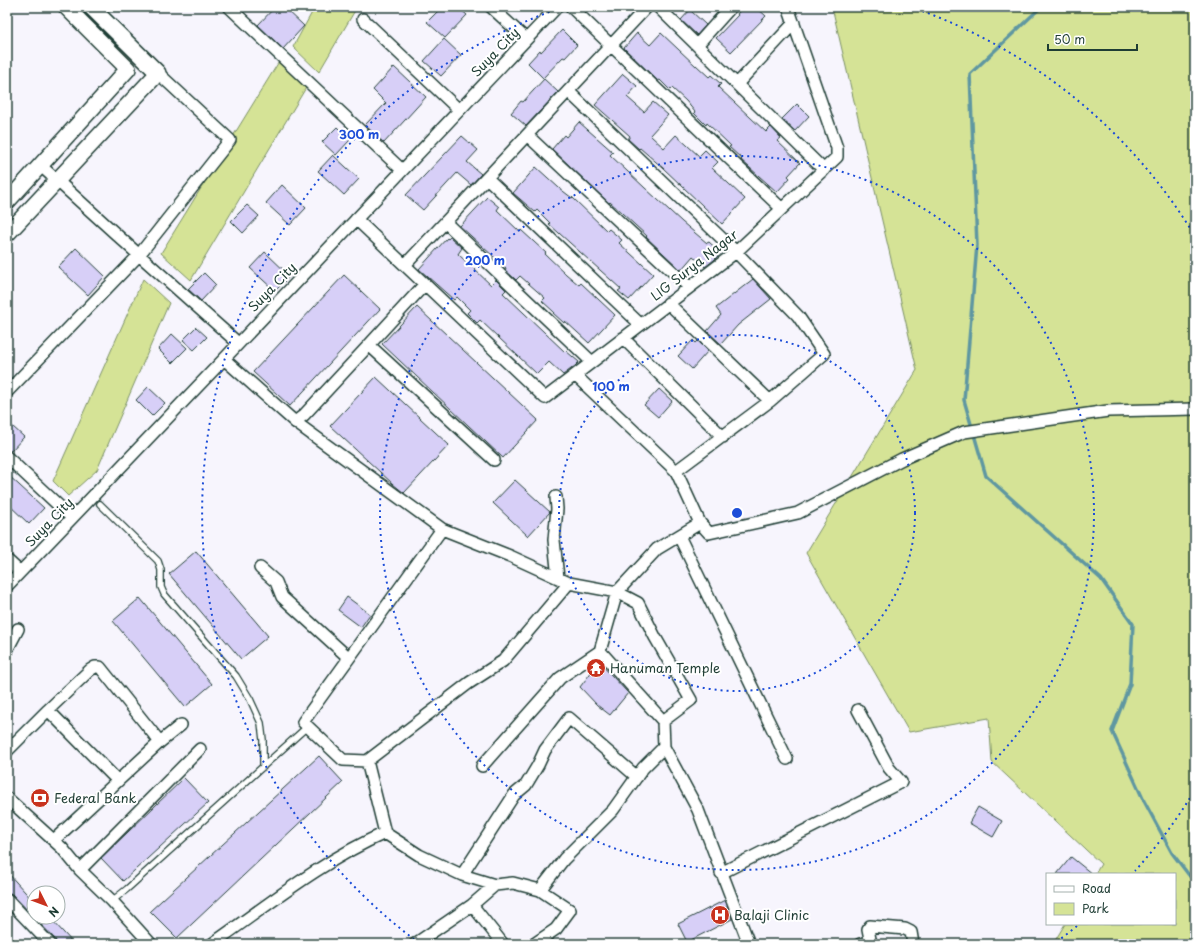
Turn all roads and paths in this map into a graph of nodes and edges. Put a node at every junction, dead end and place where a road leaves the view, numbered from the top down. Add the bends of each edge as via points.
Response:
1 (66, 7) edge
2 (91, 7) edge
3 (229, 7) edge
4 (491, 7) edge
5 (558, 7) edge
6 (571, 7) edge
7 (647, 7) edge
8 (658, 7) edge
9 (731, 7) edge
10 (788, 7) edge
11 (363, 19) dead end
12 (794, 23) junction
13 (526, 39) junction
14 (697, 45) junction
15 (611, 46) junction
16 (158, 73) junction
17 (737, 84) junction
18 (568, 92) junction
19 (459, 110) junction
20 (527, 135) junction
21 (40, 165) junction
22 (402, 170) junction
23 (824, 170) junction
24 (487, 178) junction
25 (57, 180) junction
26 (7, 202) edge
27 (781, 208) junction
28 (356, 219) junction
29 (445, 222) junction
30 (7, 234) edge
31 (736, 252) junction
32 (139, 255) junction
33 (405, 265) junction
34 (425, 284) junction
35 (689, 287) junction
36 (668, 303) junction
37 (640, 324) junction
38 (623, 338) junction
39 (238, 343) junction
40 (369, 345) junction
41 (224, 359) junction
42 (592, 362) junction
43 (575, 375) junction
44 (7, 392) edge
45 (770, 401) junction
46 (1195, 409) edge
47 (295, 422) junction
48 (723, 436) junction
49 (7, 457) edge
50 (494, 460) dead end
51 (676, 472) junction
52 (556, 497) dead end
53 (100, 504) dead end
54 (72, 518) junction
55 (700, 523) junction
56 (442, 529) junction
57 (679, 536) junction
58 (7, 560) edge
59 (260, 568) dead end
60 (20, 572) junction
61 (558, 578) junction
62 (569, 583) junction
63 (7, 586) edge
64 (617, 592) junction
65 (18, 629) dead end
66 (7, 650) edge
67 (600, 651) junction
68 (349, 658) junction
69 (48, 710) junction
70 (858, 710) dead end
71 (663, 721) junction
72 (181, 725) dead end
73 (308, 726) junction
74 (160, 742) junction
75 (664, 747) junction
76 (200, 749) dead end
77 (7, 752) edge
78 (787, 759) dead end
79 (368, 761) junction
80 (482, 766) dead end
81 (262, 767) junction
82 (637, 777) junction
83 (118, 781) junction
84 (7, 798) edge
85 (385, 832) junction
86 (54, 840) junction
87 (80, 870) junction
88 (721, 873) junction
89 (462, 875) junction
90 (495, 885) junction
91 (540, 890) junction
92 (7, 899) edge
93 (112, 901) junction
94 (472, 905) junction
95 (50, 944) edge
96 (151, 944) edge
97 (212, 944) edge
98 (416, 944) edge
99 (503, 944) edge
100 (534, 944) edge
101 (749, 944) edge
102 (860, 944) edge
103 (913, 944) edge

1 - 21 street via 128,69
2 - 16 street
3 - 22 street
4 - 13 street
5 - 13 street, Suya City
6 - 15 street
7 - 15 street
8 - 14 street
9 - 14 street
10 - 12 street, LIG Surya Nagar
11 - 19 street
12 - 17 street
12 - 23 street, LIG Surya Nagar via 837,148 837,157
13 - 19 street, Suya City
14 - 17 street
15 - 18 street
15 - 27 street
16 - 25 street
16 - 32 street via 230,140
17 - 23 street
18 - 20 street
18 - 31 street
19 - 22 street, Suya City
20 - 24 street
20 - 35 street
21 - 25 street
21 - 26 street
22 - 28 street, Suya City
23 - 27 street, LIG Surya Nagar
24 - 29 street
24 - 37 street
25 - 30 street
25 - 32 street
27 - 31 street, LIG Surya Nagar
28 - 33 street, LIG Surya Nagar
28 - 39 street, Suya City
29 - 33 street
29 - 42 street
31 - 35 street, LIG Surya Nagar
31 - 45 street via 798,316 824,354
32 - 39 street
32 - 44 street
33 - 34 street, LIG Surya Nagar
34 - 40 street
34 - 43 street, LIG Surya Nagar via 545,398
35 - 36 street, LIG Surya Nagar
36 - 37 street, LIG Surya Nagar
36 - 45 street
37 - 38 street, LIG Surya Nagar
38 - 42 street, LIG Surya Nagar
38 - 48 street
39 - 41 street, Suya City
40 - 47 street
40 - 50 street
41 - 47 street
41 - 54 street, Suya City
42 - 43 street, LIG Surya Nagar
43 - 51 street
45 - 48 street
46 - 55 street via 1108,411 964,432 902,459 798,513 709,533
47 - 56 street
48 - 51 street
49 - 54 street
51 - 55 street
52 - 61 street via 554,540
53 - 81 lane via 158,561 162,570 161,587 164,594 236,676 261,723
54 - 60 street, Suya City
55 - 57 street
56 - 61 street
56 - 68 street
57 - 64 street via 657,548
57 - 78 street
58 - 60 street
59 - 68 street via 276,582 282,597
60 - 63 street, Suya City
61 - 62 street
62 - 64 street
62 - 79 street via 503,661 469,683
64 - 67 street
64 - 71 street via 638,603 692,700
65 - 66 street
67 - 71 street
67 - 80 street via 560,678
68 - 73 street via 303,722
69 - 74 street via 90,670 100,667
69 - 77 street
69 - 83 street
70 - 88 street via 889,768 901,782
71 - 75 street
72 - 74 street
73 - 79 street via 343,760
73 - 81 lane
74 - 83 street
75 - 82 street
75 - 88 street via 698,810
76 - 87 street
79 - 85 street
81 - 93 lane
82 - 89 street via 569,718 545,750 526,785 514,795
82 - 91 street via 613,810 564,859
83 - 86 street
84 - 86 street
85 - 89 street via 419,855
85 - 97 street via 313,872
86 - 87 street
87 - 93 street
88 - 101 street
89 - 90 street
90 - 91 street via 513,883
90 - 94 street
91 - 100 street via 570,910 556,929
92 - 95 street
93 - 96 street
94 - 98 street
94 - 99 street
102 - 103 street via 869,942 870,926 905,929 911,932

